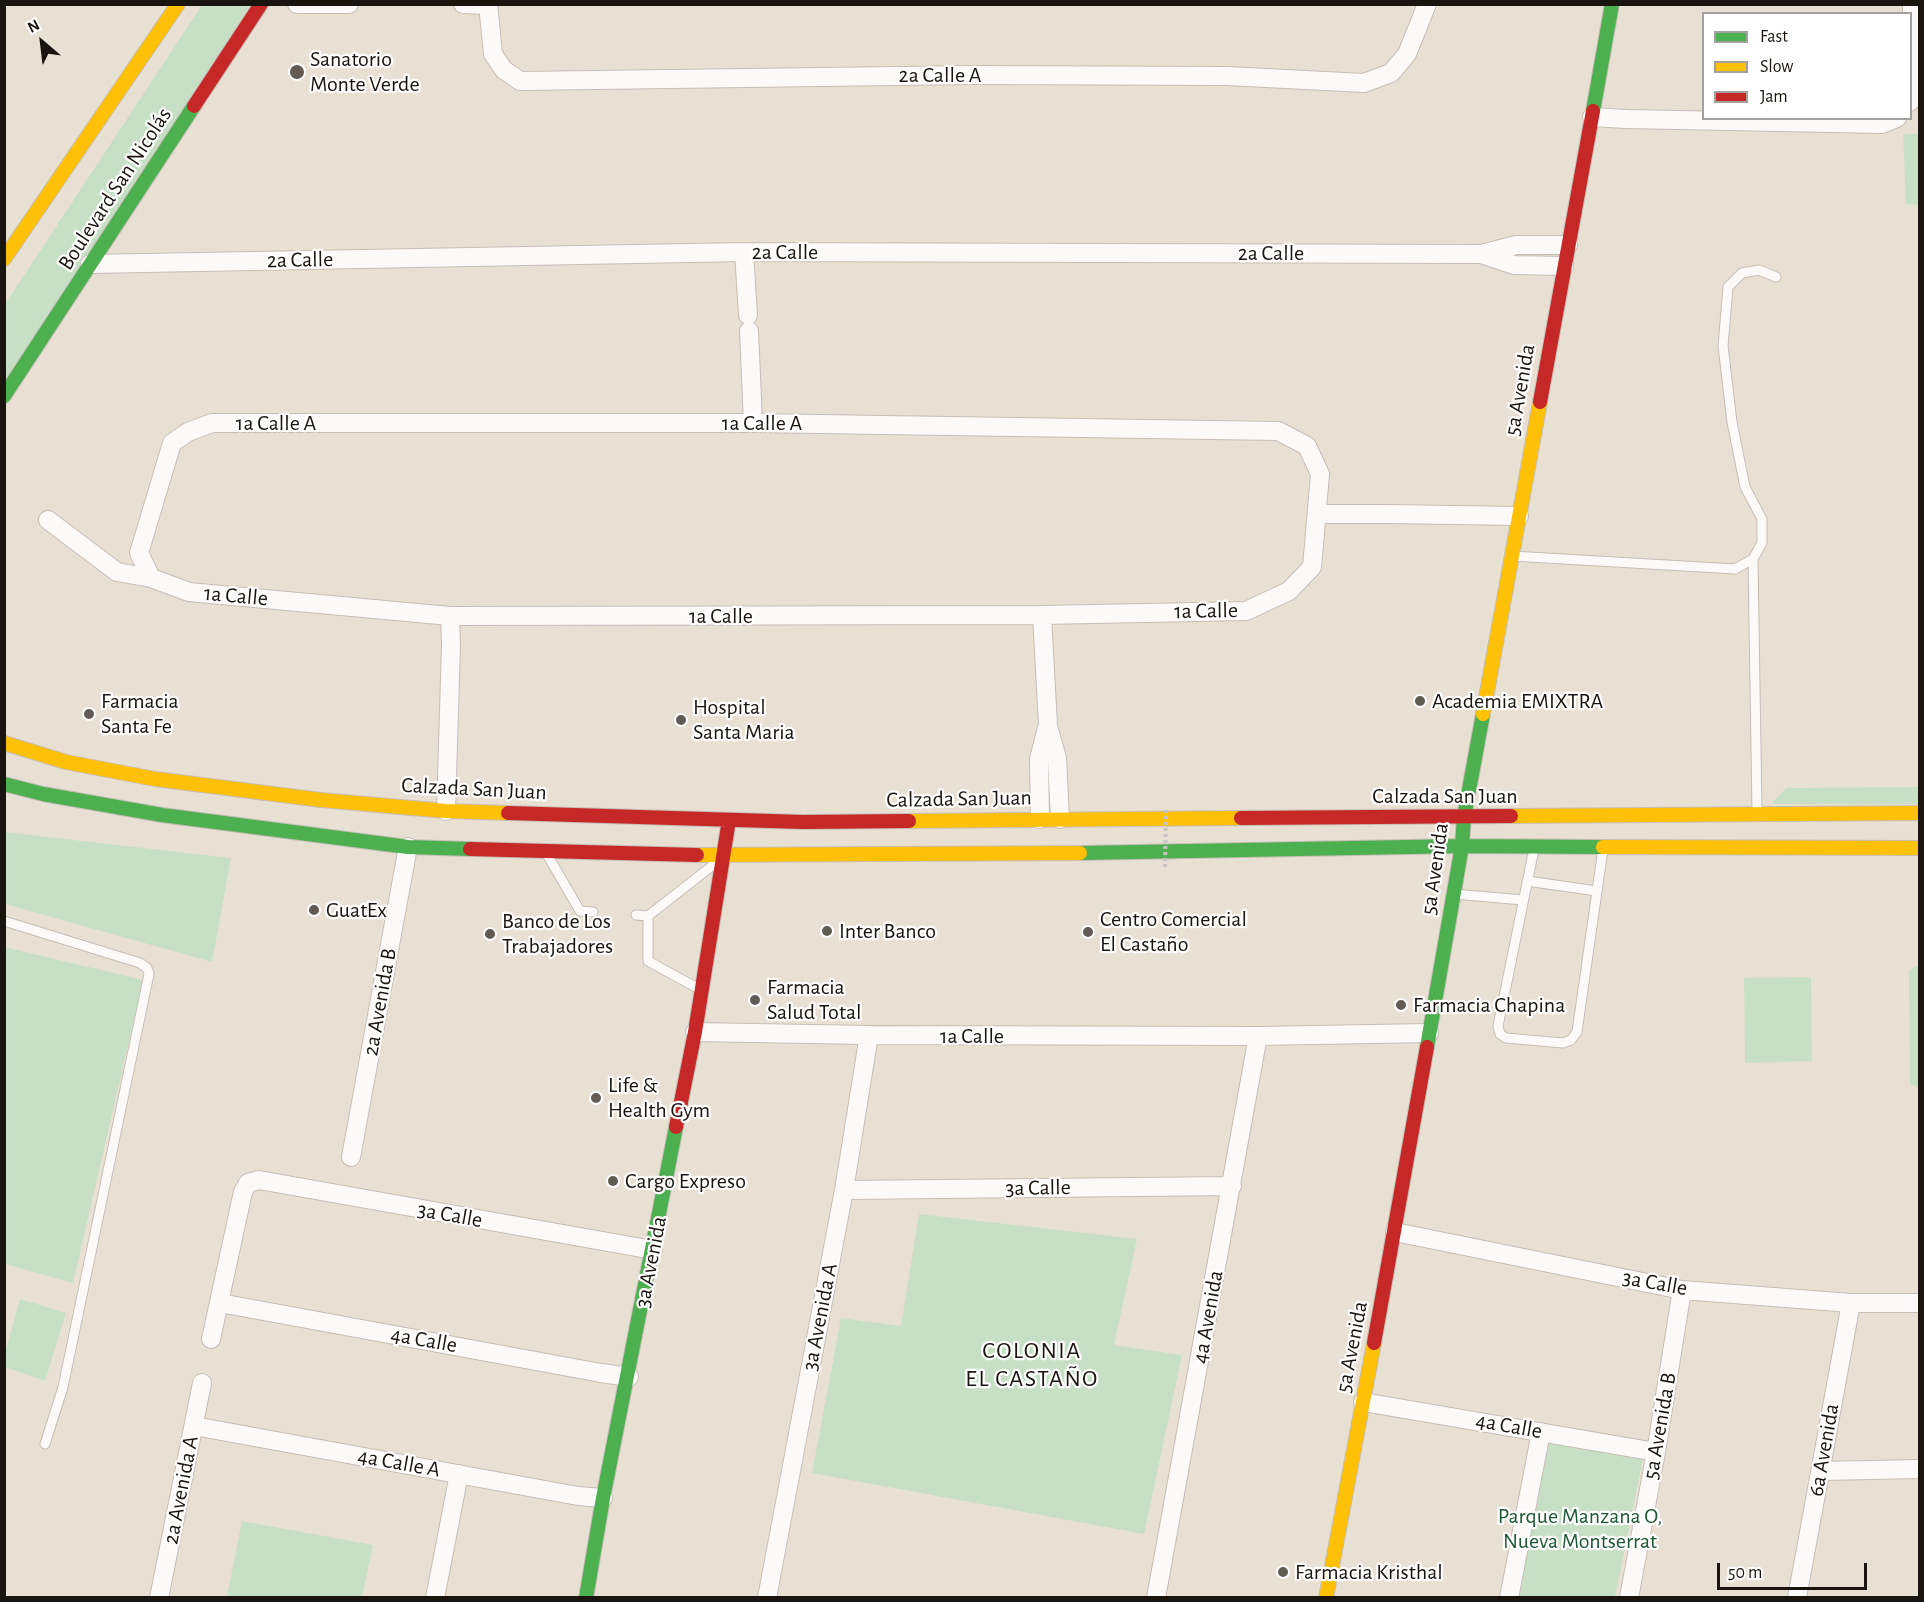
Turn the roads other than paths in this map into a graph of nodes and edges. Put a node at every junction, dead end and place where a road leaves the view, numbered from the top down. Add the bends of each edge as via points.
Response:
1 (178, 4) edge
2 (261, 4) edge
3 (297, 4) edge
4 (349, 4) edge
5 (463, 4) edge
6 (1427, 4) edge
7 (1612, 4) edge
8 (1912, 4) edge
9 (488, 5) edge
10 (1912, 98) edge
11 (1592, 117) junction
12 (1892, 120) edge
13 (1568, 245) junction
14 (744, 252) junction
15 (1481, 254) junction
16 (4, 259) edge
17 (90, 264) junction
18 (1564, 267) junction
19 (1776, 277) dead end
20 (4, 396) edge
21 (753, 423) junction
22 (1317, 514) junction
23 (1519, 516) junction
24 (48, 520) dead end
25 (1512, 556) junction
26 (1753, 559) junction
27 (151, 578) junction
28 (1042, 615) junction
29 (450, 616) junction
30 (1048, 726) junction
31 (4, 743) edge
32 (4, 784) edge
33 (446, 811) junction
34 (1920, 813) edge
35 (1757, 814) junction
36 (1464, 817) junction
37 (1040, 819) junction
38 (1060, 819) junction
39 (729, 820) junction
40 (1462, 846) junction
41 (1534, 846) junction
42 (408, 847) junction
43 (1603, 847) junction
44 (1920, 848) edge
45 (545, 851) junction
46 (724, 856) junction
47 (1527, 880) junction
48 (1597, 891) junction
49 (1454, 894) junction
50 (1523, 900) junction
51 (593, 912) dead end
52 (636, 915) dead end
53 (648, 916) junction
54 (4, 921) edge
55 (701, 990) junction
56 (695, 1032) junction
57 (1429, 1033) junction
58 (869, 1035) junction
59 (1258, 1036) junction
60 (351, 1157) dead end
61 (1232, 1186) junction
62 (843, 1190) junction
63 (1395, 1232) junction
64 (653, 1250) junction
65 (1682, 1290) junction
66 (220, 1303) junction
67 (1851, 1303) junction
68 (1920, 1304) edge
69 (211, 1339) dead end
70 (628, 1377) junction
71 (202, 1383) dead end
72 (1363, 1402) junction
73 (194, 1426) junction
74 (1541, 1432) junction
75 (45, 1444) dead end
76 (1656, 1452) junction
77 (1920, 1469) edge
78 (1821, 1471) junction
79 (459, 1474) junction
80 (603, 1498) junction
81 (159, 1598) edge
82 (435, 1598) edge
83 (586, 1598) edge
84 (767, 1598) edge
85 (1156, 1598) edge
86 (1326, 1598) edge
87 (1509, 1598) edge
88 (1629, 1598) edge
89 (1797, 1598) edge

1 - 16 main road
2 - 17 main road, Boulevard San Nicolás
3 - 4 street
5 - 9 street, 2a Calle A
6 - 9 street, 2a Calle A via 1407,54 1391,73 1364,83 1227,76 951,75 520,81 504,70 493,54
7 - 11 main road, 5a Avenida
8 - 10 street
11 - 12 street via 1882,124
11 - 13 main road, 5a Avenida
13 - 15 street, 2a Calle via 1516,245
13 - 18 main road, 5a Avenida
14 - 15 street, 2a Calle
14 - 17 street, 2a Calle
14 - 21 street
15 - 18 street, 2a Calle via 1514,265
17 - 20 main road, Boulevard San Nicolás
18 - 23 main road, 5a Avenida
19 - 26 lane via 1759,270 1742,273 1728,287 1723,346 1745,488 1762,519 1762,543
21 - 22 street, 1a Calle A via 1278,431 1307,446 1320,474
21 - 27 street, 1a Calle A via 213,423 172,443 140,553
22 - 23 street
22 - 28 street, 1a Calle via 1312,567 1289,591 1246,611
23 - 25 main road, 5a Avenida
24 - 27 street, 1a Calle via 117,572
25 - 26 lane via 1735,569
25 - 36 main road, 5a Avenida
26 - 35 lane
27 - 29 street, 1a Calle via 189,592
28 - 29 street, 1a Calle
28 - 30 street
29 - 33 street
30 - 37 street via 1039,759
30 - 38 street via 1057,758
31 - 33 main road, Calzada San Juan via 66,762 155,779
32 - 42 main road via 162,815
33 - 39 main road, Calzada San Juan
34 - 35 main road, Calzada San Juan
35 - 36 main road, Calzada San Juan
36 - 38 main road, Calzada San Juan
36 - 40 main road, 5a Avenida
37 - 38 main road, Calzada San Juan
37 - 39 main road, Calzada San Juan
39 - 46 main road, 3a Avenida
40 - 41 main road
40 - 46 main road
40 - 49 main road, 5a Avenida
41 - 43 main road
41 - 47 lane
42 - 45 main road
42 - 60 street, 2a Avenida B
43 - 44 main road
43 - 48 lane
45 - 46 main road
45 - 51 lane via 580,911
46 - 53 lane
46 - 55 main road, 3a Avenida
47 - 48 lane
47 - 50 lane
48 - 50 lane via 1577,1032 1563,1043 1506,1038 1500,1034 1498,1026
49 - 50 lane
49 - 57 main road, 5a Avenida
52 - 53 lane
53 - 55 lane via 648,961
54 - 75 lane via 140,963 149,974 63,1387
55 - 56 main road, 3a Avenida
56 - 58 street, 1a Calle
56 - 64 main road, 3a Avenida
57 - 59 street, 1a Calle
57 - 63 main road, 5a Avenida
58 - 59 street, 1a Calle
58 - 62 street, 3a Avenida A
59 - 61 street, 4a Avenida
61 - 62 street, 3a Calle
61 - 85 street, 4a Avenida
62 - 84 street, 3a Avenida A
63 - 65 street, 3a Calle
63 - 72 main road, 5a Avenida
64 - 66 street, 3a Calle via 259,1180 248,1183 243,1192
64 - 70 main road, 3a Avenida
65 - 67 street, 3a Calle
65 - 76 street, 5a Avenida B
66 - 69 street
66 - 70 street, 4a Calle
67 - 68 street, 3a Calle
67 - 78 street, 6a Avenida
70 - 80 main road, 3a Avenida
71 - 73 street, 2a Avenida A
72 - 74 street, 4a Calle
72 - 86 main road, 5a Avenida
73 - 79 street, 4a Calle A
73 - 81 street, 2a Avenida A
74 - 76 street, 4a Calle
74 - 87 street
76 - 88 street, 5a Avenida B
77 - 78 street
78 - 89 street, 6a Avenida
79 - 80 street, 4a Calle A
79 - 82 street
80 - 83 main road, 3a Avenida

